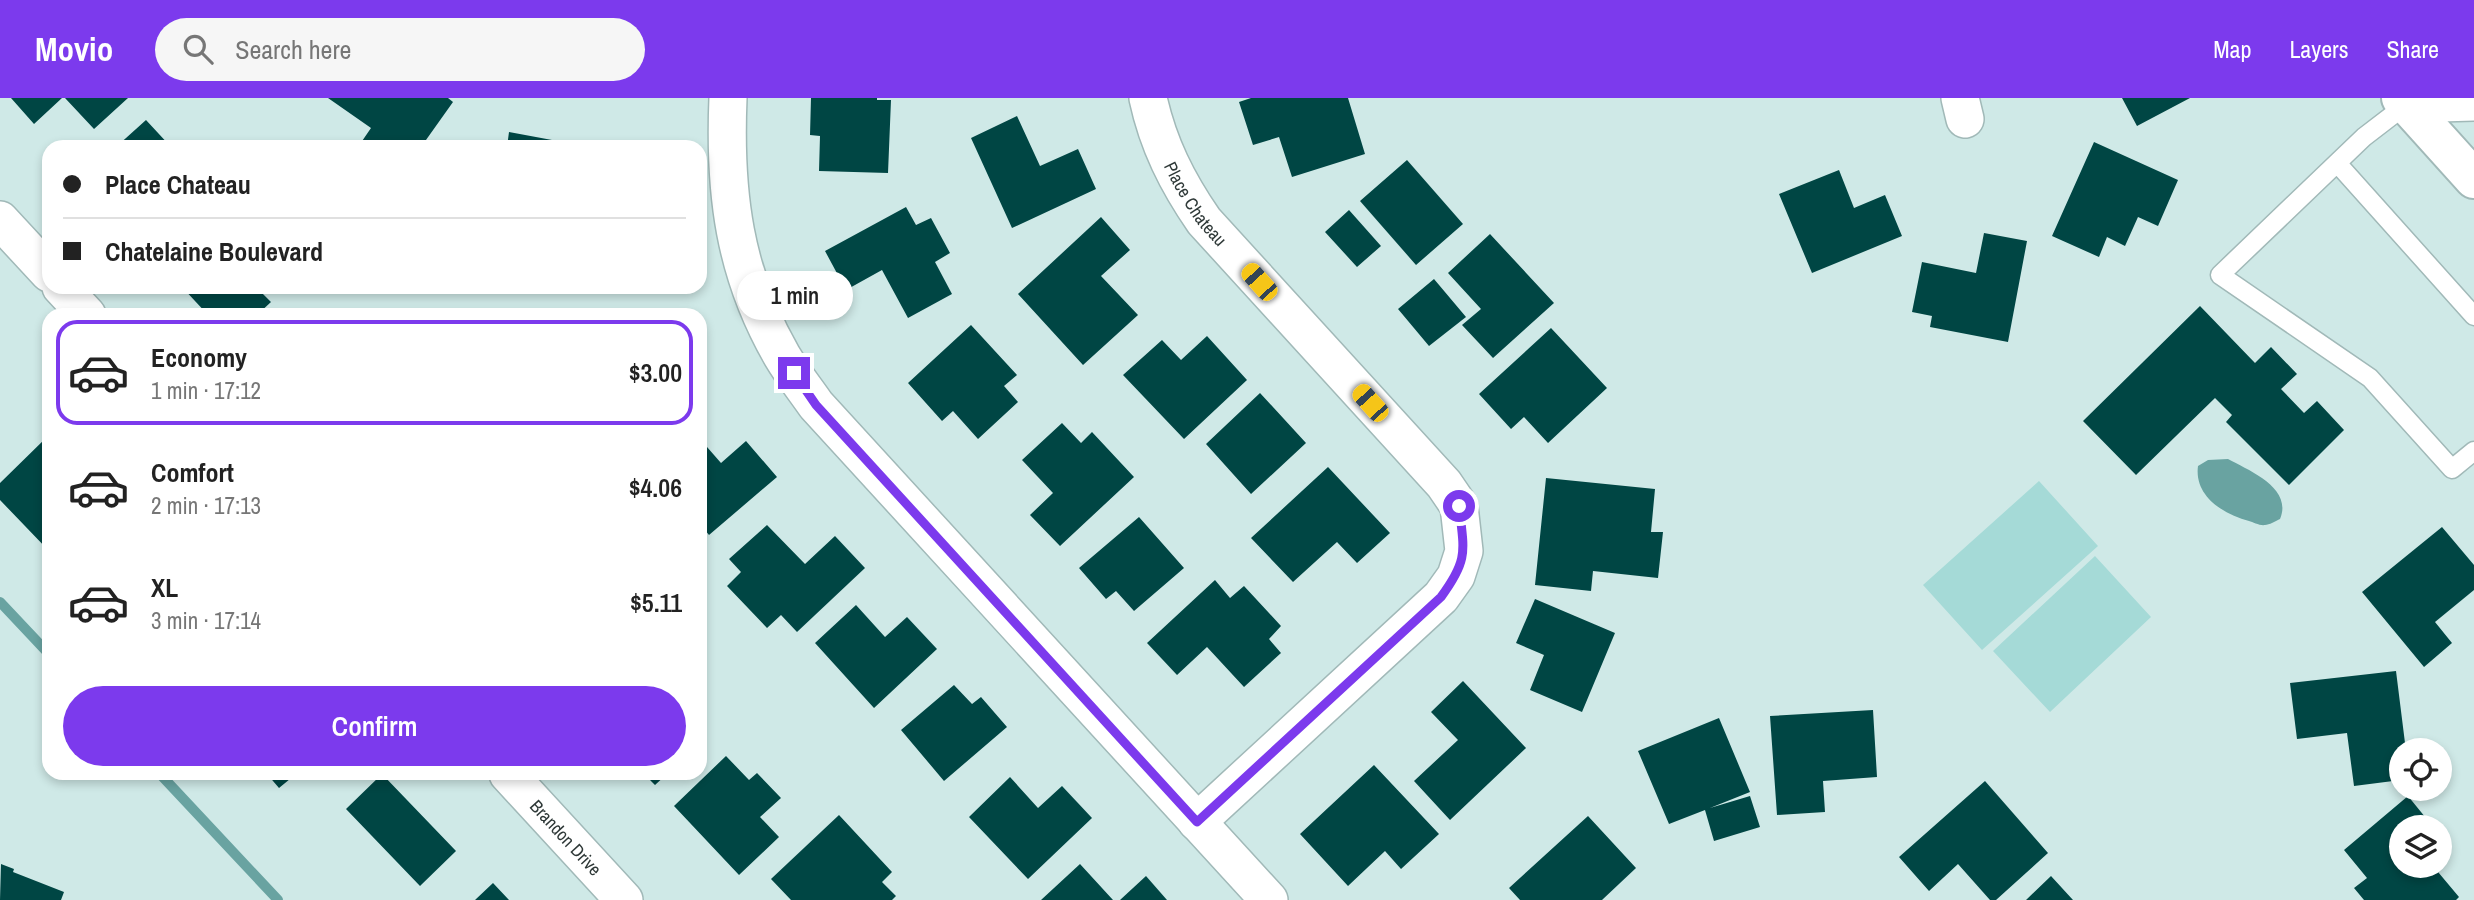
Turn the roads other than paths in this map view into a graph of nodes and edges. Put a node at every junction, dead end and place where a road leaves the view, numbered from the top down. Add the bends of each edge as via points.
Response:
1 (728, 98) edge
2 (1149, 98) edge
3 (2406, 100) edge
4 (2474, 102) edge
5 (2337, 163) junction
6 (2474, 179) edge
7 (0, 220) edge
8 (42, 265) edge
9 (68, 294) edge
10 (80, 308) edge
11 (2474, 316) edge
12 (2474, 451) edge
13 (514, 780) edge
14 (1197, 822) junction
15 (624, 900) edge
16 (1269, 900) edge

1 - 14 street via 728,195 738,251 757,306 783,357 816,405
2 - 14 street, Place Chateau via 1163,152 1186,196 1444,484 1459,506 1464,551 1457,576 1441,597
3 - 4 street
3 - 5 lane
3 - 6 street
5 - 11 lane
5 - 12 lane via 2220,275 2371,378 2452,469
7 - 8 street
9 - 10 street
13 - 15 street, Brandon Drive
14 - 16 street

